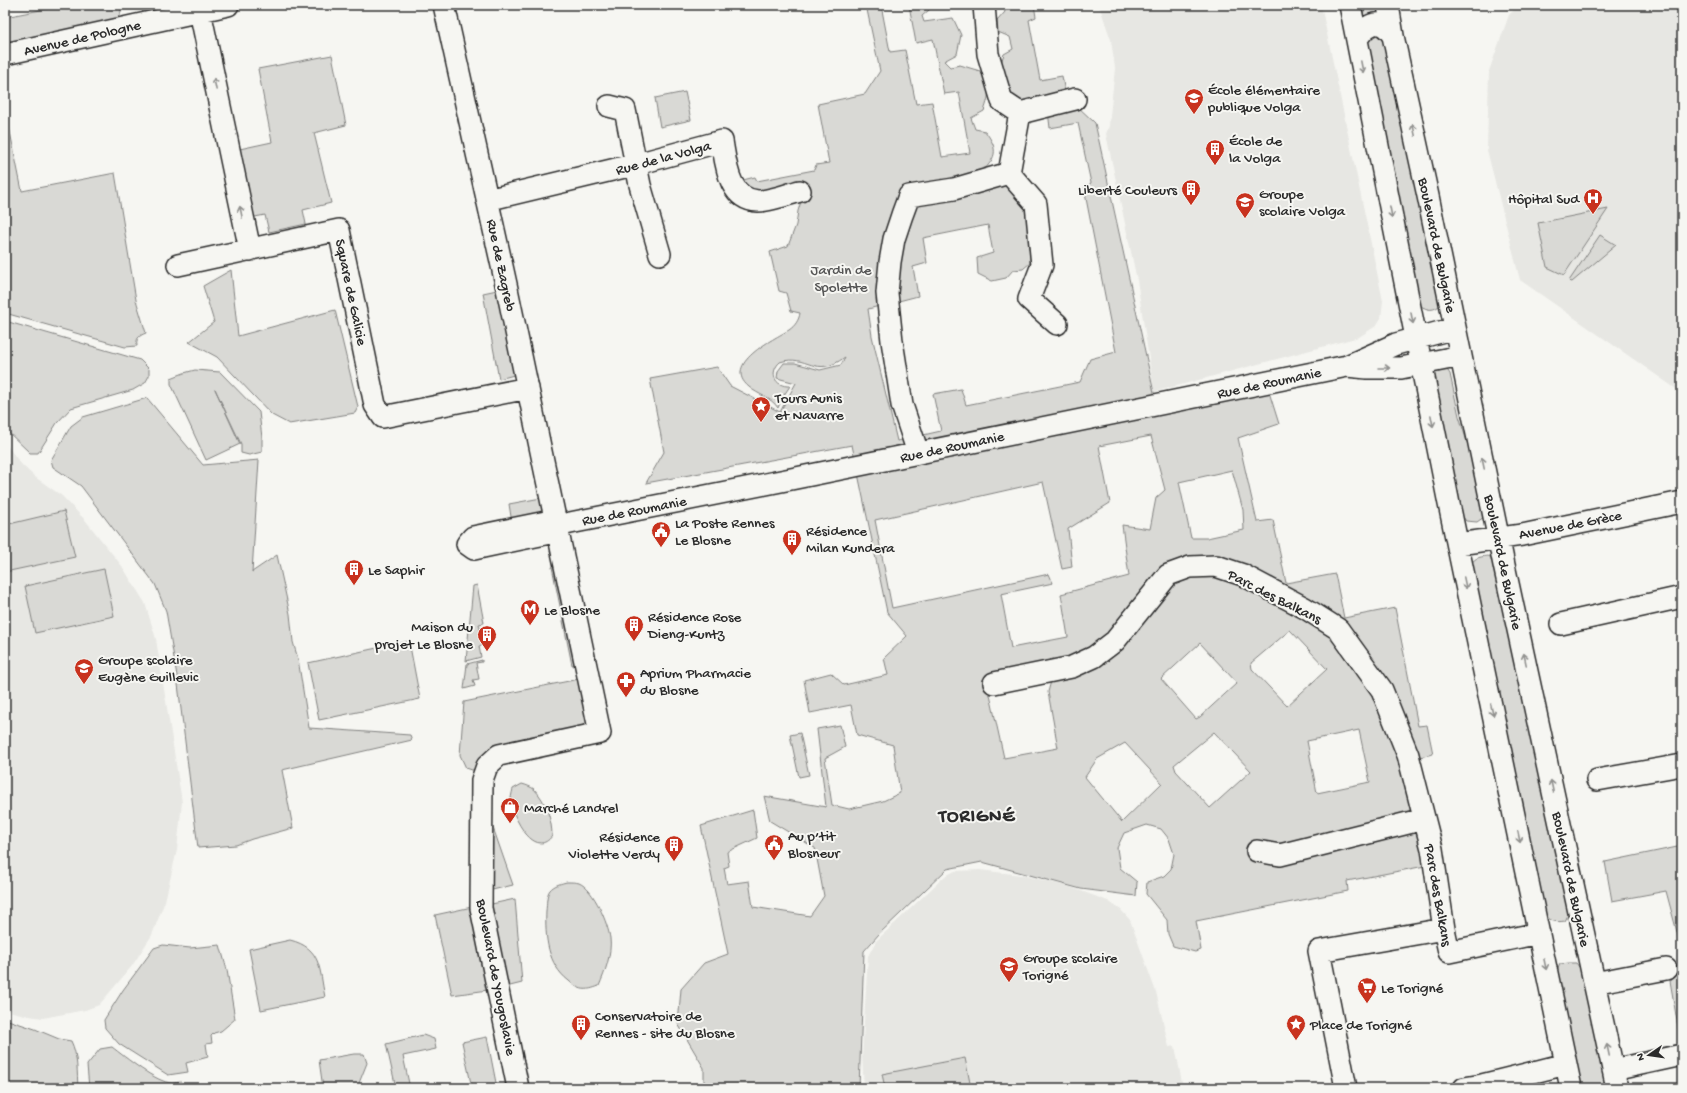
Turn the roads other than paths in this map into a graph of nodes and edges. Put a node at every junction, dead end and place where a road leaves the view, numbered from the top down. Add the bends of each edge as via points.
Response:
1 (228, 5) edge
2 (444, 5) edge
3 (984, 5) edge
4 (1388, 5) edge
5 (1352, 8) edge
6 (200, 11) junction
7 (1393, 36) junction
8 (1357, 38) junction
9 (5, 54) edge
10 (1075, 99) dead end
11 (608, 106) dead end
12 (1020, 113) junction
13 (637, 164) junction
14 (1009, 173) junction
15 (800, 191) dead end
16 (487, 200) junction
17 (250, 250) junction
18 (660, 254) dead end
19 (178, 265) dead end
20 (1057, 324) dead end
21 (1455, 328) junction
22 (1416, 338) junction
23 (1461, 356) junction
24 (1421, 364) junction
25 (1347, 366) junction
26 (528, 388) junction
27 (918, 453) junction
28 (1682, 502) edge
29 (556, 526) junction
30 (1500, 538) junction
31 (1458, 544) junction
32 (1682, 597) edge
33 (1561, 624) dead end
34 (994, 683) dead end
35 (1682, 765) edge
36 (1597, 780) dead end
37 (1424, 819) junction
38 (1257, 851) dead end
39 (1444, 929) junction
40 (1539, 933) junction
41 (1666, 969) dead end
42 (1594, 983) junction
43 (1682, 1055) edge
44 (1566, 1064) junction
45 (1615, 1079) edge
46 (518, 1088) edge
47 (1346, 1088) edge
48 (1464, 1088) edge
49 (1571, 1088) edge

1 - 6 street, Avenue de Pologne
2 - 16 street, Rue de Zagreb
3 - 12 street via 988,54 1002,101
4 - 7 street, Boulevard de Bulgarie
5 - 8 street
6 - 9 street, Avenue de Pologne
17 -> 6 street
7 - 8 street via 1388,27 1374,24 1367,26
21 -> 7 street, Boulevard de Bulgarie
8 -> 22 street
10 - 12 street
11 - 13 street via 625,110
12 - 14 street
13 - 15 street, Rue de la Volga via 722,141 728,174 736,190 747,199 759,201
13 - 16 street, Rue de la Volga
13 - 18 street via 640,185
14 - 20 street via 1036,204 1042,265 1029,299
14 - 27 street via 954,189 909,196 894,239 887,293 892,341 902,405
16 - 26 street, Rue de Zagreb
17 - 19 street
17 - 26 street, Square de Galicie via 339,230 375,405 382,417
21 - 22 street, Rue de Roumanie
21 - 23 street, Boulevard de Bulgarie
22 - 24 street
22 - 25 street, Rue de Roumanie
23 - 24 street, Rue de Roumanie
30 -> 23 street, Boulevard de Bulgarie
25 -> 24 street, Rue de Roumanie via 1401,368
24 -> 31 street
25 - 27 street, Rue de Roumanie
26 - 29 street, Rue de Zagreb
27 - 29 street, Rue de Roumanie
28 - 30 street, Avenue de Grèce
29 - 46 street, Boulevard de Yougoslavie via 600,733 499,755 487,766 482,780 481,908
30 - 31 street, Avenue de Grèce
42 -> 30 street, Boulevard de Bulgarie
31 -> 40 street
32 - 33 street
34 - 37 street, Parc des Balkans via 1072,667 1094,657 1115,640 1168,575 1190,567 1216,566 1243,575 1338,629 1382,690 1408,755
35 - 36 street
37 - 38 street via 1280,855
37 - 39 street, Parc des Balkans via 1432,849
39 - 40 street, Parc des Balkans via 1449,952
39 - 47 street via 1319,951
40 -> 44 street
41 - 42 street
45 -> 42 street, Boulevard de Bulgarie
43 - 45 street
44 - 48 street
44 - 49 street

